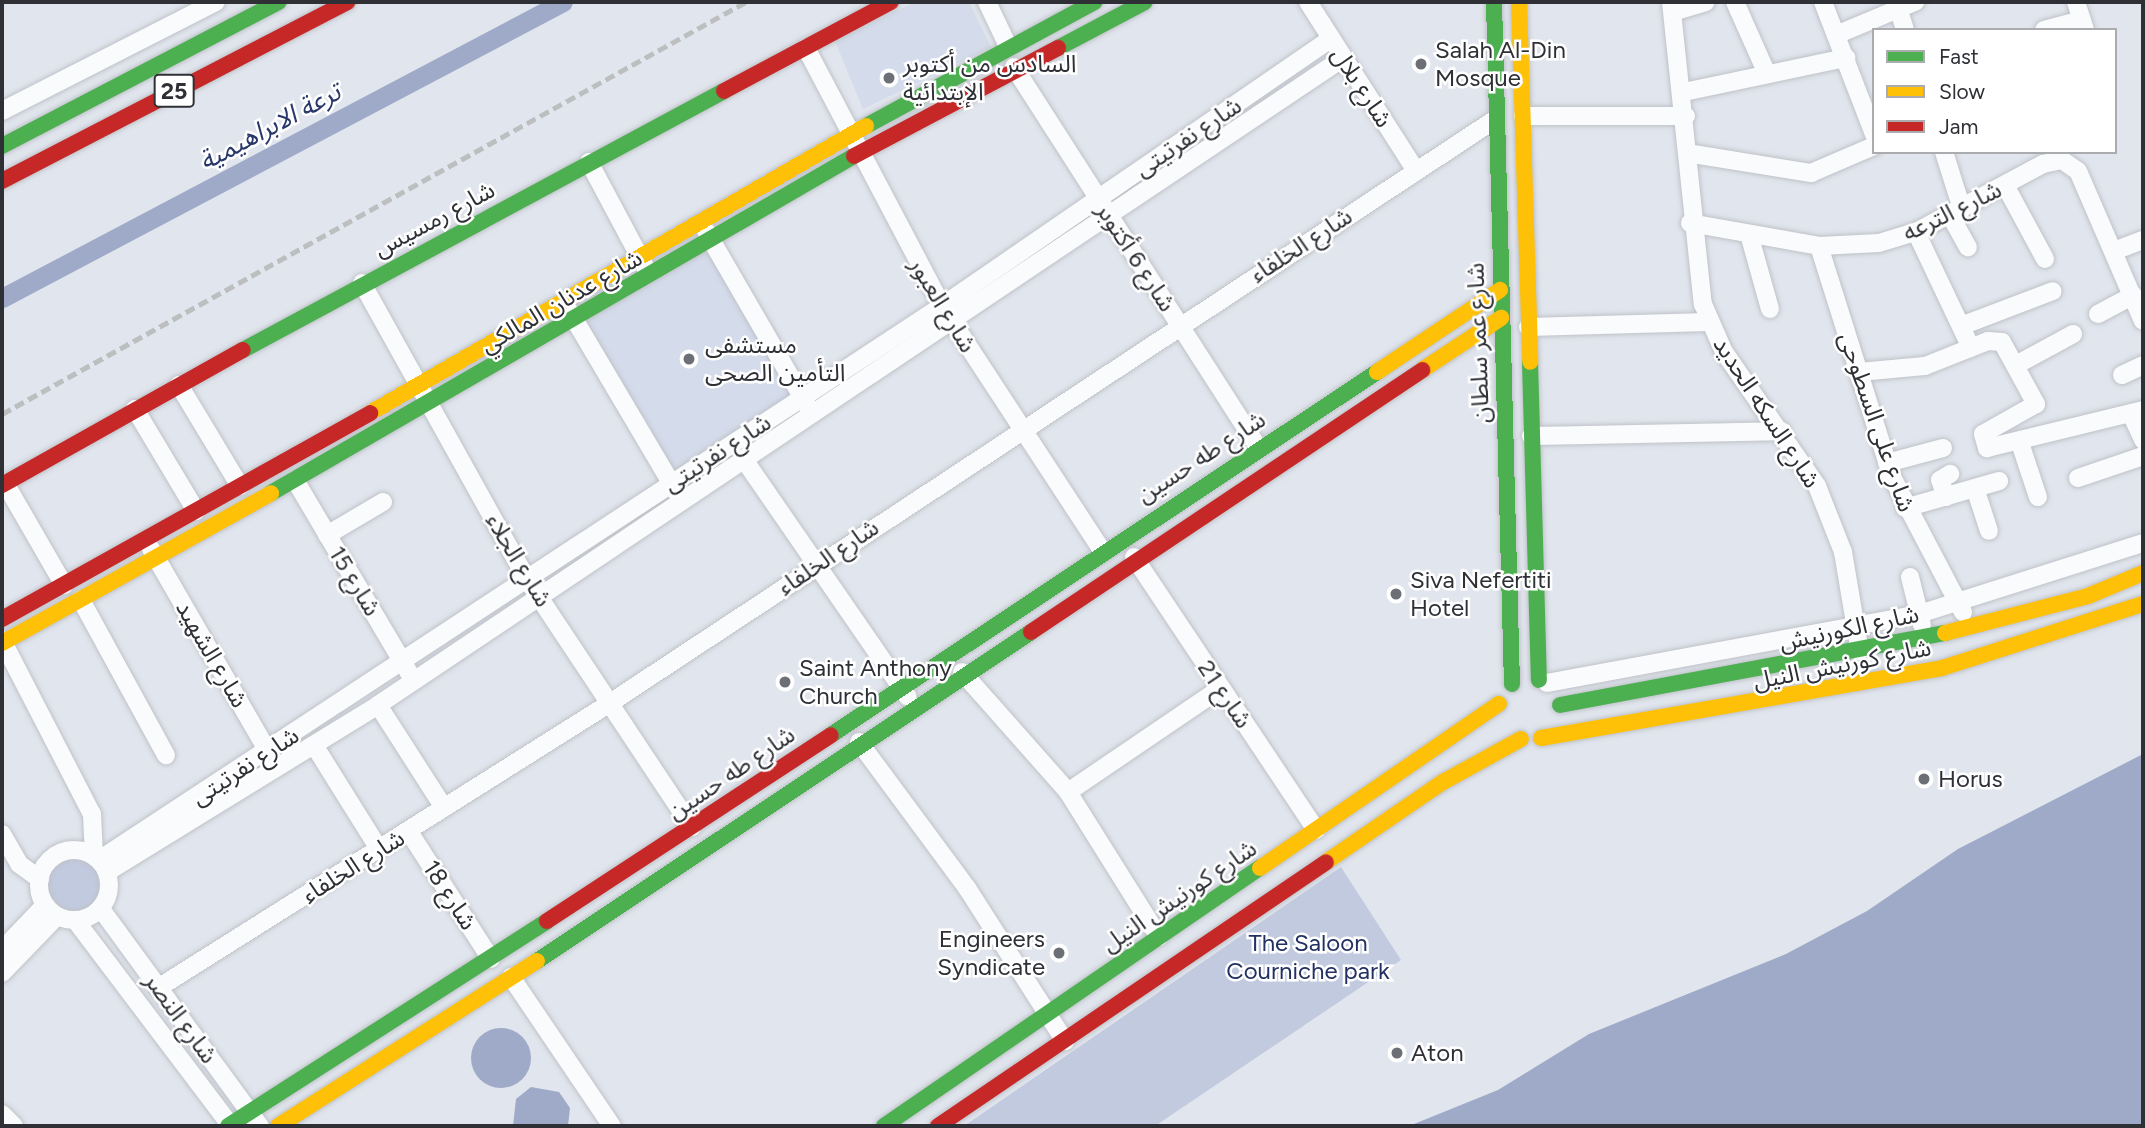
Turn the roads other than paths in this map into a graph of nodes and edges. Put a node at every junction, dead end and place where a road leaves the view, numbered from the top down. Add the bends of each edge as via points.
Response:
1 (216, 2) edge
2 (279, 2) edge
3 (347, 2) edge
4 (891, 2) edge
5 (987, 2) edge
6 (1094, 2) edge
7 (1145, 2) edge
8 (1308, 2) edge
9 (1494, 2) edge
10 (1519, 2) edge
11 (1706, 2) edge
12 (1735, 2) edge
13 (1823, 2) edge
14 (1915, 2) edge
15 (2076, 2) edge
16 (1897, 6) edge
17 (1672, 7) edge
18 (185, 9) edge
19 (2083, 25) edge
20 (1904, 28) edge
21 (2060, 28) edge
22 (1836, 35) junction
23 (1331, 39) junction
24 (1008, 46) junction
25 (806, 48) junction
26 (1343, 58) junction
27 (1846, 58) junction
28 (1014, 67) junction
29 (1768, 74) junction
30 (1866, 90) edge
31 (1684, 92) junction
32 (2, 111) edge
33 (1523, 116) junction
34 (1686, 116) junction
35 (1494, 120) junction
36 (849, 135) junction
37 (1872, 136) edge
38 (1872, 144) edge
39 (2, 146) edge
40 (1687, 153) junction
41 (858, 154) junction
42 (1944, 154) edge
43 (2085, 154) edge
44 (589, 162) junction
45 (2078, 171) junction
46 (1416, 172) junction
47 (2, 181) edge
48 (2005, 185) junction
49 (1098, 198) junction
50 (1956, 212) junction
51 (1109, 214) junction
52 (701, 222) junction
53 (1690, 223) junction
54 (1916, 232) junction
55 (1749, 234) junction
56 (711, 240) junction
57 (2143, 240) edge
58 (1819, 246) junction
59 (1968, 247) dead end
60 (2114, 250) junction
61 (640, 258) junction
62 (2045, 259) dead end
63 (650, 275) junction
64 (362, 283) junction
65 (1500, 290) junction
66 (2053, 291) dead end
67 (2133, 295) junction
68 (565, 303) junction
69 (942, 306) junction
70 (1770, 309) dead end
71 (1465, 313) junction
72 (2098, 314) dead end
73 (1501, 318) junction
74 (575, 320) junction
75 (2143, 320) edge
76 (1708, 322) junction
77 (952, 323) junction
78 (1179, 323) junction
79 (1961, 326) junction
80 (1528, 327) junction
81 (1479, 332) junction
82 (2073, 334) dead end
83 (1971, 348) junction
84 (2016, 365) junction
85 (2143, 365) edge
86 (1859, 372) junction
87 (2122, 375) dead end
88 (179, 385) junction
89 (420, 385) junction
90 (803, 397) junction
91 (430, 404) junction
92 (135, 409) junction
93 (2137, 412) edge
94 (813, 414) junction
95 (1020, 430) junction
96 (1782, 431) junction
97 (1531, 436) junction
98 (2143, 440) edge
99 (2020, 443) junction
100 (1257, 446) junction
101 (1943, 448) dead end
102 (2143, 456) edge
103 (743, 458) junction
104 (1887, 463) junction
105 (1950, 474) dead end
106 (2078, 478) dead end
107 (295, 480) junction
108 (1999, 481) dead end
109 (671, 483) junction
110 (3, 484) edge
111 (240, 486) junction
112 (1975, 488) junction
113 (2038, 496) dead end
114 (1946, 497) junction
115 (681, 499) junction
116 (383, 502) dead end
117 (1905, 508) junction
118 (196, 511) junction
119 (1989, 531) dead end
120 (327, 535) junction
121 (146, 540) junction
122 (2143, 543) edge
123 (1101, 550) junction
124 (1134, 557) junction
125 (156, 558) junction
126 (817, 564) junction
127 (2143, 573) edge
128 (1910, 577) dead end
129 (527, 579) junction
130 (64, 585) junction
131 (538, 595) junction
132 (81, 600) junction
133 (1960, 602) junction
134 (2143, 604) edge
135 (1919, 614) junction
136 (2, 619) edge
137 (1857, 628) junction
138 (1968, 629) junction
139 (1925, 639) junction
140 (2, 642) edge
141 (1860, 652) junction
142 (403, 662) junction
143 (962, 672) junction
144 (414, 681) junction
145 (1543, 681) junction
146 (1512, 684) junction
147 (900, 686) junction
148 (1221, 688) junction
149 (610, 703) junction
150 (1499, 704) junction
151 (379, 705) junction
152 (914, 705) junction
153 (1560, 705) junction
154 (1541, 738) junction
155 (1521, 739) junction
156 (859, 742) junction
157 (314, 745) junction
158 (268, 752) junction
159 (166, 755) dead end
160 (277, 768) junction
161 (1068, 792) junction
162 (444, 808) junction
163 (692, 827) junction
164 (1316, 830) junction
165 (409, 832) junction
166 (2, 834) edge
167 (379, 849) junction
168 (100, 863) junction
169 (40, 879) junction
170 (101, 909) junction
171 (51, 910) junction
172 (76, 921) junction
173 (1159, 937) junction
174 (2, 950) edge
175 (491, 959) junction
176 (2, 973) edge
177 (511, 977) junction
178 (158, 988) junction
179 (1048, 1014) junction
180 (1065, 1041) junction
181 (2, 1114) edge
182 (255, 1119) edge
183 (14, 1126) edge
184 (230, 1126) edge
185 (278, 1126) edge
186 (612, 1126) edge
187 (884, 1126) edge
188 (938, 1126) edge

1 - 18 street
2 - 39 main road, 25
3 - 47 main road, 25
4 - 25 main road, شارع رمسيس
5 - 24 street
6 - 24 main road, شارع عدنان المالكي
7 - 28 main road, شارع عدنان المالكي
8 - 23 street, شارع بلال
9 - 35 main road, شارع عمر سلطان
10 - 33 main road, شارع عمر سلطان
11 - 17 street
12 - 29 street
13 - 22 street
14 - 16 street
15 - 19 street
16 - 20 street
16 - 22 street
17 - 31 street, شارع السكه الحديد
18 - 32 street
19 - 21 street
22 - 27 street
23 - 26 street, شارع بلال
23 - 49 street, شارع نفرتيتى
24 - 36 main road, شارع عدنان المالكي
25 - 36 street, شارع العبور
25 - 44 main road, شارع رمسيس
26 - 46 street, شارع بلال
26 - 51 street, شارع نفرتيتى
27 - 29 street
27 - 30 street
28 - 41 main road, شارع عدنان المالكي
28 - 49 street, شارع 6 أكتوبر
29 - 31 street
30 - 37 street
31 - 34 street, شارع السكه الحديد
33 - 34 street
33 - 80 main road, شارع عمر سلطان
34 - 40 street, شارع السكه الحديد
35 - 46 street, شارع الخلفاء
35 - 65 main road, شارع عمر سلطان
36 - 41 street, شارع العبور
36 - 52 main road, شارع عدنان المالكي
38 - 40 street via 1811,173
40 - 53 street, شارع السكه الحديد
41 - 56 main road, شارع عدنان المالكي
41 - 69 street, شارع العبور
42 - 50 street
43 - 45 street
44 - 61 street
44 - 64 main road, شارع رمسيس
45 - 48 street, شارع الترعه via 2069,162 2049,161
45 - 60 street
46 - 78 street, شارع الخلفاء
48 - 50 street, شارع الترعه
48 - 62 street
49 - 51 street, شارع 6 أكتوبر
49 - 69 street, شارع نفرتيتى
50 - 54 street, شارع الترعه
50 - 59 street
51 - 77 street, شارع نفرتيتى
51 - 78 street, شارع 6 أكتوبر
52 - 56 street
52 - 61 main road, شارع عدنان المالكي
53 - 55 street, شارع الترعه
53 - 76 street, شارع السكه الحديد
54 - 58 street, شارع الترعه via 1857,247
54 - 79 street
55 - 58 street, شارع الترعه
55 - 70 street
56 - 63 main road, شارع عدنان المالكي
56 - 90 street
57 - 60 street
58 - 86 street, شارع على السطوحى
60 - 67 street
61 - 63 street
61 - 68 main road, شارع عدنان المالكي
63 - 74 main road, شارع عدنان المالكي
64 - 88 main road, شارع رمسيس
64 - 89 street, شارع الجلاء
65 - 71 main road, شارع طه حسين
65 - 73 main road, شارع عمر سلطان
66 - 79 street
67 - 72 street
67 - 75 street
68 - 74 street
68 - 89 main road, شارع عدنان المالكي
69 - 77 street, شارع العبور
69 - 90 street, شارع نفرتيتى
71 - 81 main road via 1478,319
71 - 100 main road, شارع طه حسين
73 - 81 main road, شارع طه حسين
73 - 146 main road, شارع عمر سلطان
74 - 91 main road, شارع عدنان المالكي
74 - 109 street
76 - 80 street
76 - 96 street, شارع السكه الحديد
77 - 94 street, شارع نفرتيتى
77 - 95 street, شارع العبور
78 - 95 street, شارع الخلفاء
78 - 100 street, شارع 6 أكتوبر
79 - 83 street
80 - 97 main road, شارع عمر سلطان
81 - 124 main road, شارع طه حسين
82 - 84 street
83 - 84 street via 1998,341
83 - 86 street via 1908,370
84 - 99 street via 2035,407 1981,439 1987,448
85 - 87 street
86 - 104 street, شارع على السطوحى
88 - 92 main road, شارع رمسيس
88 - 111 street
89 - 91 street, شارع الجلاء
89 - 111 main road, شارع عدنان المالكي
90 - 94 street
90 - 109 street, شارع نفرتيتى
91 - 107 main road, شارع عدنان المالكي
91 - 129 street, شارع الجلاء
92 - 110 main road, شارع رمسيس
92 - 118 street
93 - 98 street
93 - 99 street
94 - 103 street, شارع نفرتيتى
95 - 123 street, شارع العبور
95 - 126 street, شارع الخلفاء
96 - 97 street
96 - 137 street, شارع السكه الحديد via 1832,519
97 - 145 main road, شارع عمر سلطان
99 - 113 street
100 - 123 main road, شارع طه حسين
101 - 104 street
102 - 106 street
103 - 115 street, شارع نفرتيتى
103 - 126 street
104 - 117 street, شارع على السطوحى
105 - 114 street via 1940,480
107 - 120 street, شارع 15
107 - 125 main road, شارع عدنان المالكي
108 - 112 street
109 - 115 street
109 - 129 street, شارع نفرتيتى
110 - 130 street
111 - 118 main road, شارع عدنان المالكي
112 - 114 street
112 - 119 street
114 - 117 street
115 - 131 street, شارع نفرتيتى
116 - 120 street
117 - 133 street, شارع على السطوحى
118 - 121 main road, شارع عدنان المالكي
120 - 142 street, شارع 15
121 - 125 street, شارع الشهيد
121 - 130 main road, شارع عدنان المالكي
122 - 133 street, شارع الكورنيش
123 - 147 main road, شارع طه حسين
124 - 143 main road, شارع طه حسين
124 - 148 street, شارع 21
125 - 132 main road, شارع عدنان المالكي
125 - 158 street, شارع الشهيد
126 - 147 street
126 - 149 street, شارع الخلفاء
127 - 138 main road, شارع كورنيش النيل
128 - 135 street
129 - 131 street, شارع الجلاء
129 - 142 street, شارع نفرتيتى
130 - 136 main road, شارع عدنان المالكي
131 - 144 street, شارع نفرتيتى
131 - 149 street, شارع الجلاء
132 - 140 main road, شارع عدنان المالكي
132 - 159 street
133 - 135 street, شارع الكورنيش
133 - 138 street, شارع على السطوحى
134 - 154 main road, شارع كورنيش النيل via 1942,668
135 - 137 street, شارع الكورنيش
135 - 139 street
137 - 141 street, شارع السكه الحديد
137 - 145 street, شارع الكورنيش
138 - 139 main road, شارع كورنيش النيل
139 - 141 main road, شارع كورنيش النيل
140 - 168 street via 92,814
141 - 153 main road, شارع كورنيش النيل
142 - 144 street, شارع 15
142 - 158 street, شارع نفرتيتى
143 - 152 main road, شارع طه حسين
143 - 161 street
144 - 151 street, شارع نفرتيتى
145 - 146 main road
145 - 153 main road
146 - 150 main road
147 - 152 street
147 - 163 main road, شارع طه حسين
148 - 161 street
148 - 164 street, شارع 21
149 - 162 street, شارع الخلفاء
149 - 163 street, شارع الجلاء
150 - 155 main road via 1504,726
150 - 164 main road, شارع كورنيش النيل
151 - 157 street, شارع نفرتيتى
151 - 162 street
152 - 156 main road, شارع طه حسين
153 - 154 main road via 1558,721
154 - 155 main road
155 - 180 main road via 1443,782
156 - 177 main road, شارع طه حسين
156 - 179 street via 967,888
157 - 160 street, شارع نفرتيتى
157 - 167 street
158 - 160 street, شارع الشهيد
158 - 168 street, شارع نفرتيتى
160 - 168 street, شارع نفرتيتى
161 - 173 street
162 - 165 street, شارع الخلفاء
163 - 175 main road, شارع طه حسين
164 - 173 main road, شارع كورنيش النيل
165 - 167 street, شارع الخلفاء
165 - 175 street, شارع 18
166 - 169 street via 19,864
167 - 178 street, شارع الخلفاء
168 - 169 street via 61,853
168 - 170 street via 109,891
169 - 171 street
170 - 172 street
170 - 178 street, شارع النصر
171 - 172 street
171 - 174 street
171 - 176 street
172 - 184 street, شارع النصر
173 - 179 main road, شارع كورنيش النيل
175 - 182 main road, شارع طه حسين
177 - 185 main road, شارع طه حسين
177 - 186 street
178 - 182 street, شارع النصر
179 - 180 street
179 - 187 main road, شارع كورنيش النيل
180 - 188 main road
181 - 183 street
182 - 184 main road, شارع طه حسين

